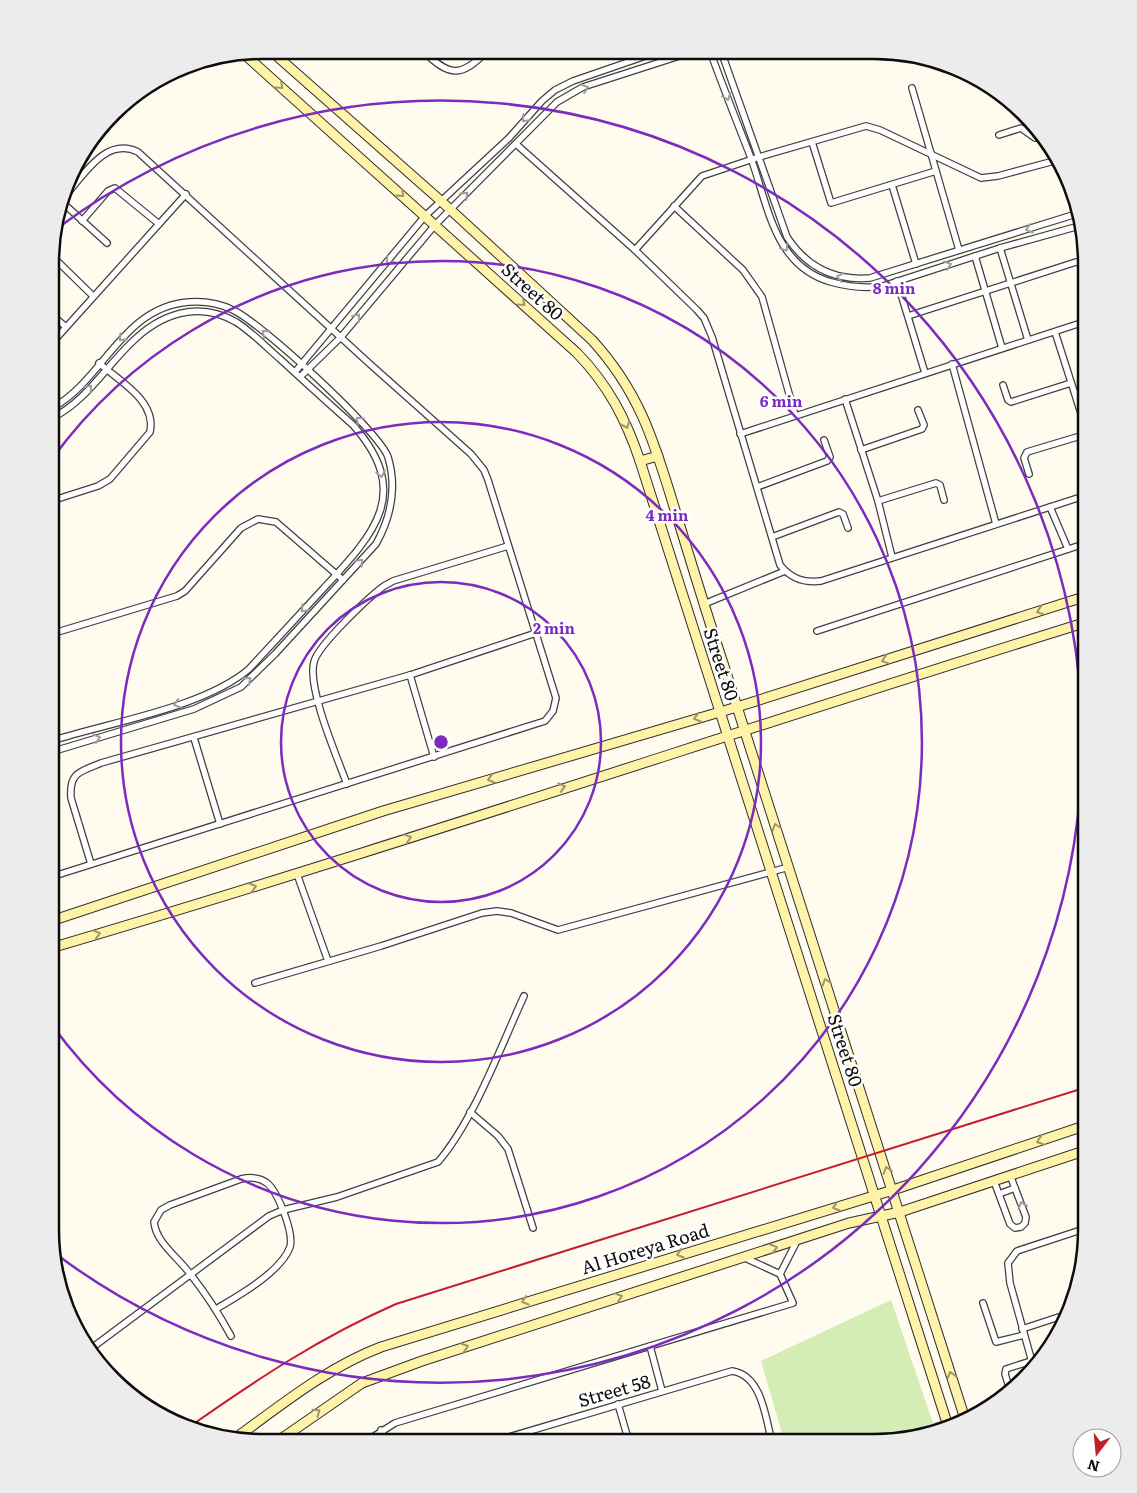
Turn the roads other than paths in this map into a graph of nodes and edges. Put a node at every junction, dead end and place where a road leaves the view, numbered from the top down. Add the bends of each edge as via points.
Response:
1 (250, 59) edge
2 (280, 59) edge
3 (432, 59) edge
4 (479, 59) edge
5 (637, 59) edge
6 (670, 59) edge
7 (713, 59) edge
8 (724, 59) edge
9 (912, 88) dead end
10 (999, 135) dead end
11 (1035, 138) edge
12 (812, 142) junction
13 (516, 144) junction
14 (930, 153) junction
15 (759, 157) junction
16 (751, 160) junction
17 (1051, 161) edge
18 (936, 171) junction
19 (892, 185) junction
20 (73, 187) edge
21 (186, 194) junction
22 (441, 202) junction
23 (674, 206) junction
24 (67, 207) edge
25 (449, 210) junction
26 (1072, 215) edge
27 (426, 216) junction
28 (82, 221) junction
29 (159, 224) junction
30 (435, 225) junction
31 (1075, 227) edge
32 (107, 243) dead end
33 (1000, 248) junction
34 (635, 250) junction
35 (960, 250) junction
36 (975, 256) junction
37 (1078, 262) edge
38 (59, 263) edge
39 (916, 264) junction
40 (896, 281) junction
41 (1011, 283) junction
42 (985, 291) junction
43 (93, 296) junction
44 (908, 316) junction
45 (59, 322) edge
46 (1078, 324) edge
47 (66, 328) junction
48 (333, 328) junction
49 (1055, 332) junction
50 (59, 336) edge
51 (341, 337) junction
52 (1028, 340) junction
53 (1002, 348) junction
54 (99, 363) junction
55 (952, 364) junction
56 (302, 365) junction
57 (106, 369) junction
58 (307, 370) junction
59 (295, 372) junction
60 (925, 373) junction
61 (300, 377) junction
62 (1071, 383) junction
63 (1003, 385) dead end
64 (845, 399) junction
65 (59, 402) edge
66 (1078, 405) edge
67 (918, 410) dead end
68 (59, 414) edge
69 (794, 414) junction
70 (740, 434) junction
71 (1078, 436) edge
72 (824, 440) dead end
73 (861, 450) junction
74 (658, 456) junction
75 (640, 461) junction
76 (1029, 474) dead end
77 (757, 487) junction
78 (59, 498) edge
79 (1078, 498) edge
80 (944, 500) dead end
81 (878, 501) junction
82 (1050, 507) junction
83 (996, 524) junction
84 (848, 528) dead end
85 (772, 536) junction
86 (508, 546) junction
87 (1078, 546) edge
88 (1068, 549) junction
89 (892, 557) junction
90 (785, 571) junction
91 (336, 575) junction
92 (343, 580) junction
93 (1078, 599) edge
94 (704, 604) junction
95 (1078, 625) edge
96 (817, 631) dead end
97 (59, 632) edge
98 (536, 633) junction
99 (410, 676) junction
100 (318, 701) junction
101 (737, 707) junction
102 (720, 711) junction
103 (745, 731) junction
104 (728, 736) junction
105 (194, 738) junction
106 (59, 739) edge
107 (59, 750) edge
108 (434, 757) junction
109 (347, 784) junction
110 (220, 824) junction
111 (91, 864) junction
112 (789, 867) junction
113 (771, 872) junction
114 (59, 874) edge
115 (297, 874) junction
116 (59, 918) edge
117 (807, 923) junction
118 (790, 928) junction
119 (59, 945) edge
120 (328, 960) junction
121 (255, 983) dead end
122 (524, 996) dead end
123 (470, 1112) junction
124 (1078, 1128) edge
125 (1078, 1153) edge
126 (1010, 1175) junction
127 (994, 1180) junction
128 (1015, 1188) junction
129 (893, 1190) junction
130 (999, 1194) junction
131 (876, 1195) junction
132 (283, 1210) junction
133 (900, 1212) junction
134 (882, 1216) junction
135 (533, 1228) dead end
136 (1078, 1231) edge
137 (798, 1241) junction
138 (742, 1257) junction
139 (190, 1272) junction
140 (780, 1274) junction
141 (983, 1303) dead end
142 (216, 1309) junction
143 (1058, 1318) edge
144 (1023, 1332) junction
145 (231, 1336) dead end
146 (94, 1346) edge
147 (650, 1346) junction
148 (1031, 1361) joint
149 (1008, 1384) edge
150 (662, 1392) junction
151 (618, 1404) junction
152 (963, 1414) edge
153 (946, 1421) edge
154 (380, 1430) junction
155 (242, 1433) edge
156 (288, 1434) edge
157 (375, 1434) edge
158 (382, 1434) edge
159 (519, 1434) edge
160 (627, 1434) edge
161 (769, 1434) edge

1 -> 27 street, Street 80
2 - 22 street, Street 80
3 - 4 street via 441,68 460,71
5 -> 22 street via 555,90
13 -> 6 street via 543,114 569,94
7 -> 16 street
8 - 15 street
9 - 14 street via 930,143
10 - 11 street via 1021,128
12 - 14 street via 866,126
12 - 15 street
12 - 19 street via 831,203
25 -> 13 street
13 - 34 street
14 - 17 street via 981,178
14 - 18 street
15 - 16 street
39 -> 15 street via 857,280 831,275 814,266 787,237
16 - 23 street via 702,176
16 -> 40 street via 773,227 794,261 808,272 847,286 868,288
18 - 19 street
18 - 35 street
19 - 39 street
20 - 21 street via 105,152 125,147 138,152
21 - 29 street
21 - 48 street
22 - 25 street, Street 80
22 - 27 street
23 - 34 street
23 - 69 street via 743,270 762,298
24 - 28 street
25 - 30 street
25 - 74 street, Street 80 via 608,358 635,397
26 -> 35 street
27 - 30 street, Street 80
27 -> 48 street
28 - 29 street via 114,188
28 - 32 street
29 - 43 street
51 -> 30 street
30 -> 75 street, Street 80 via 592,369 617,405
31 - 33 street
33 - 36 street
33 - 41 street
34 - 70 street via 704,318
35 - 39 street
40 -> 36 street
36 - 42 street
37 - 41 street
38 - 43 street
40 - 44 street
41 - 42 street
41 - 52 street
42 - 44 street
42 - 53 street
43 - 47 street
44 - 60 street
45 - 47 street
46 - 49 street
47 - 50 street
48 - 51 street
48 - 56 street
49 - 52 street
49 - 62 street
51 - 58 street
51 - 86 street via 479,462 488,480
52 - 53 street
53 - 55 street
56 -> 54 street via 243,315 205,302 171,305 145,316
54 - 57 street
54 - 65 street
55 - 60 street
55 - 83 street
56 - 58 street
56 - 59 street
57 - 59 street via 158,320 176,313 201,311 237,323
68 -> 57 street via 71,406
57 - 78 street via 148,408 152,424 150,432 110,479
58 - 61 street
92 -> 58 street via 376,544 387,523 392,491 390,468 387,455 372,432
59 - 61 street
60 - 64 street
61 -> 91 street via 362,436 379,463 383,476 383,498 371,533
62 - 63 street via 1011,402
62 - 66 street
64 - 69 street
64 - 73 street
67 - 73 street via 924,425 922,429
69 - 70 street
70 - 77 street
71 - 76 street via 1027,452 1024,458
72 - 77 street via 830,457 828,461
73 - 81 street
74 - 75 street
74 - 94 street, Street 80
75 - 102 street, Street 80
77 - 85 street
79 - 82 street
80 - 81 street via 940,485 936,483
81 - 89 street
82 - 83 street
82 - 88 street
83 - 89 street
84 - 85 street via 843,514 839,512
85 - 90 street via 780,565
86 - 98 street
86 - 100 street via 393,582 377,592 318,653 313,669
87 - 88 street
88 - 96 street
89 - 90 street via 812,582 793,577
90 - 94 street
91 - 92 street
91 - 97 street via 276,522 258,519 241,528 177,596
91 -> 106 street via 249,669 226,686
107 -> 92 street via 194,709 229,694 252,678
93 -> 101 street
94 - 101 street, Street 80
95 - 103 street
98 - 99 street
98 - 108 street via 556,698 550,717
99 - 100 street
99 - 108 street
100 - 105 street
100 - 109 street
101 - 102 street
101 - 103 street, Street 80
102 - 104 street, Street 80
102 -> 116 street via 383,811
103 - 104 street
112 -> 103 street, Street 80
104 - 113 street, Street 80
115 -> 104 street
105 - 110 street
105 - 111 street via 101,764 73,777 71,798
108 - 109 street
109 - 110 street
110 - 111 street
111 - 114 street
112 - 113 street
112 - 117 street, Street 80
113 - 118 street, Street 80
113 - 120 street via 558,930 511,913 482,913
119 -> 115 street
115 - 120 street
117 - 118 street
129 -> 117 street, Street 80
118 - 131 street, Street 80
120 - 121 street
122 - 123 street
123 - 132 street via 438,1162 336,1197
123 - 135 street via 498,1136 508,1150
124 -> 129 street, Al Horeya Road
125 - 126 street
126 - 127 street
126 - 128 street
127 - 130 street
127 - 133 street
128 - 130 street
130 -> 128 street via 1010,1224 1021,1228 1026,1218
129 - 131 street, Al Horeya Road
129 - 133 street, Street 80
131 - 134 street, Street 80
131 -> 155 street, Al Horeya Road via 374,1349 329,1372
132 - 139 street via 269,1216
132 - 139 street via 267,1184 252,1177 162,1210 154,1222 158,1237
132 - 142 street via 291,1240 285,1254 252,1287
133 - 134 street
152 -> 133 street, Street 80
134 - 137 street via 849,1223
134 - 153 street, Street 80
136 - 144 street via 1017,1251 1008,1263 1008,1275
138 -> 137 street
137 - 140 street
138 - 140 street
156 -> 138 street via 362,1383
139 - 142 street
139 - 146 street
140 - 147 street via 793,1303
141 - 144 street via 996,1342
142 - 145 street
143 - 144 street
144 - 148 street
147 - 150 street
147 - 154 street
148 - 149 street via 1006,1369
150 - 151 street, Street 58
150 - 161 street, Street 58 via 725,1372 744,1374 755,1387
151 - 159 street, Street 58
151 - 160 street
154 - 157 street
154 - 158 street

